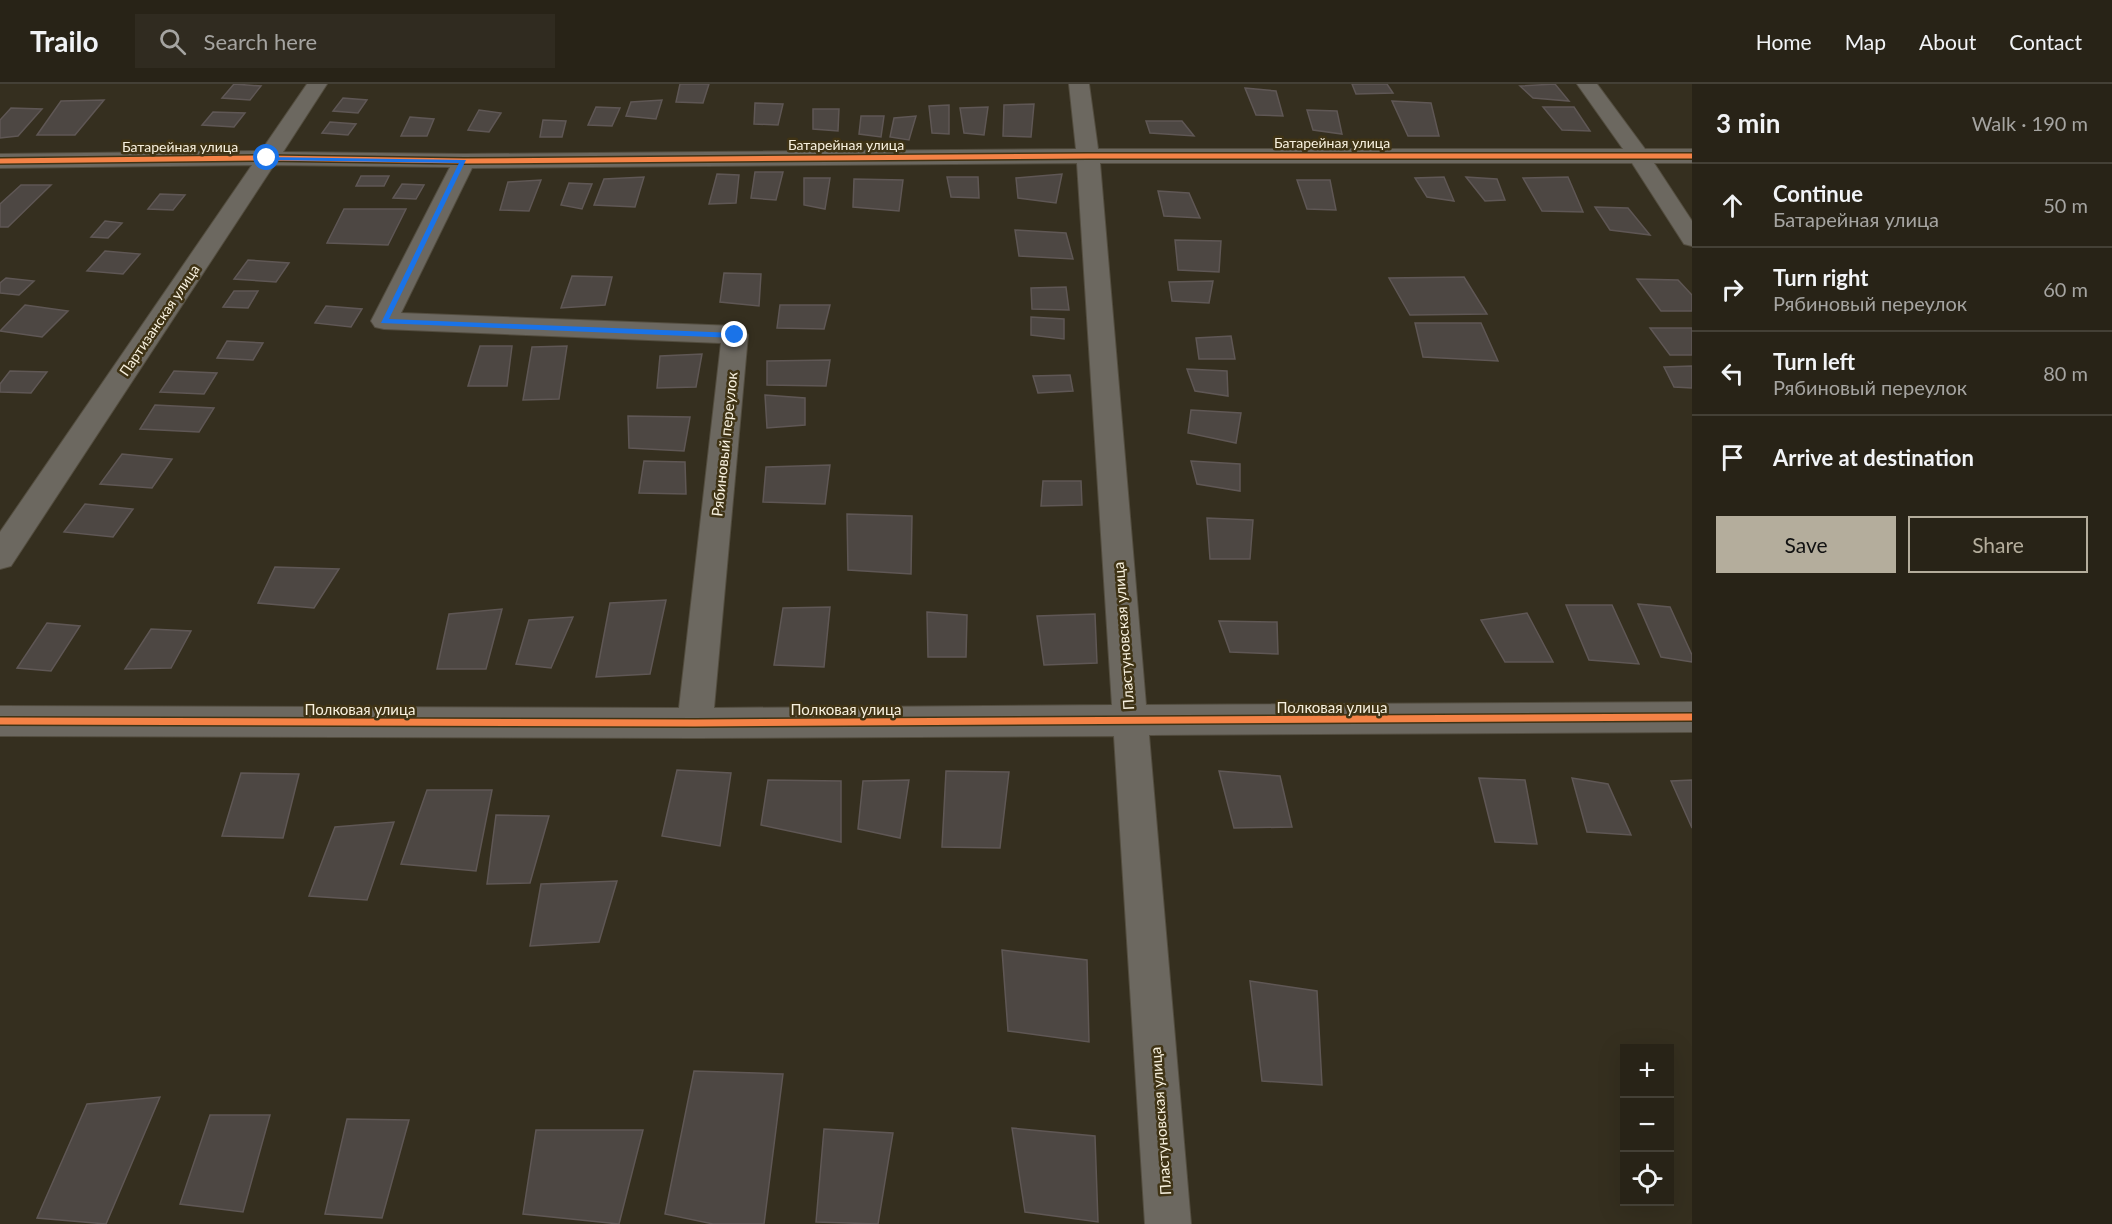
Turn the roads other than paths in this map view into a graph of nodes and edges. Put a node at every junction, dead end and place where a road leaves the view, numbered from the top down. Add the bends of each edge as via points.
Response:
1 (316, 84) edge
2 (1079, 84) edge
3 (1587, 84) edge
4 (1638, 155) junction
5 (1088, 156) junction
6 (1692, 156) edge
7 (267, 158) junction
8 (0, 160) edge
9 (464, 161) junction
10 (1692, 239) edge
11 (0, 557) edge
12 (1692, 717) edge
13 (0, 721) edge
14 (1129, 722) junction
15 (695, 723) junction
16 (1168, 1224) edge

1 - 7 street, Партизанская улица
2 - 5 street, Пластуновская улица
3 - 4 street
4 - 5 street, Батарейная улица
4 - 6 street, Батарейная улица
4 - 10 street
5 - 9 street, Батарейная улица
5 - 14 street, Пластуновская улица
7 - 8 street, Батарейная улица
7 - 9 street, Батарейная улица
7 - 11 street, Партизанская улица
9 - 15 street, Рябиновый переулок via 384,321 735,335
12 - 14 street, Полковая улица
13 - 15 street, Полковая улица
14 - 15 street, Полковая улица
14 - 16 street, Пластуновская улица

